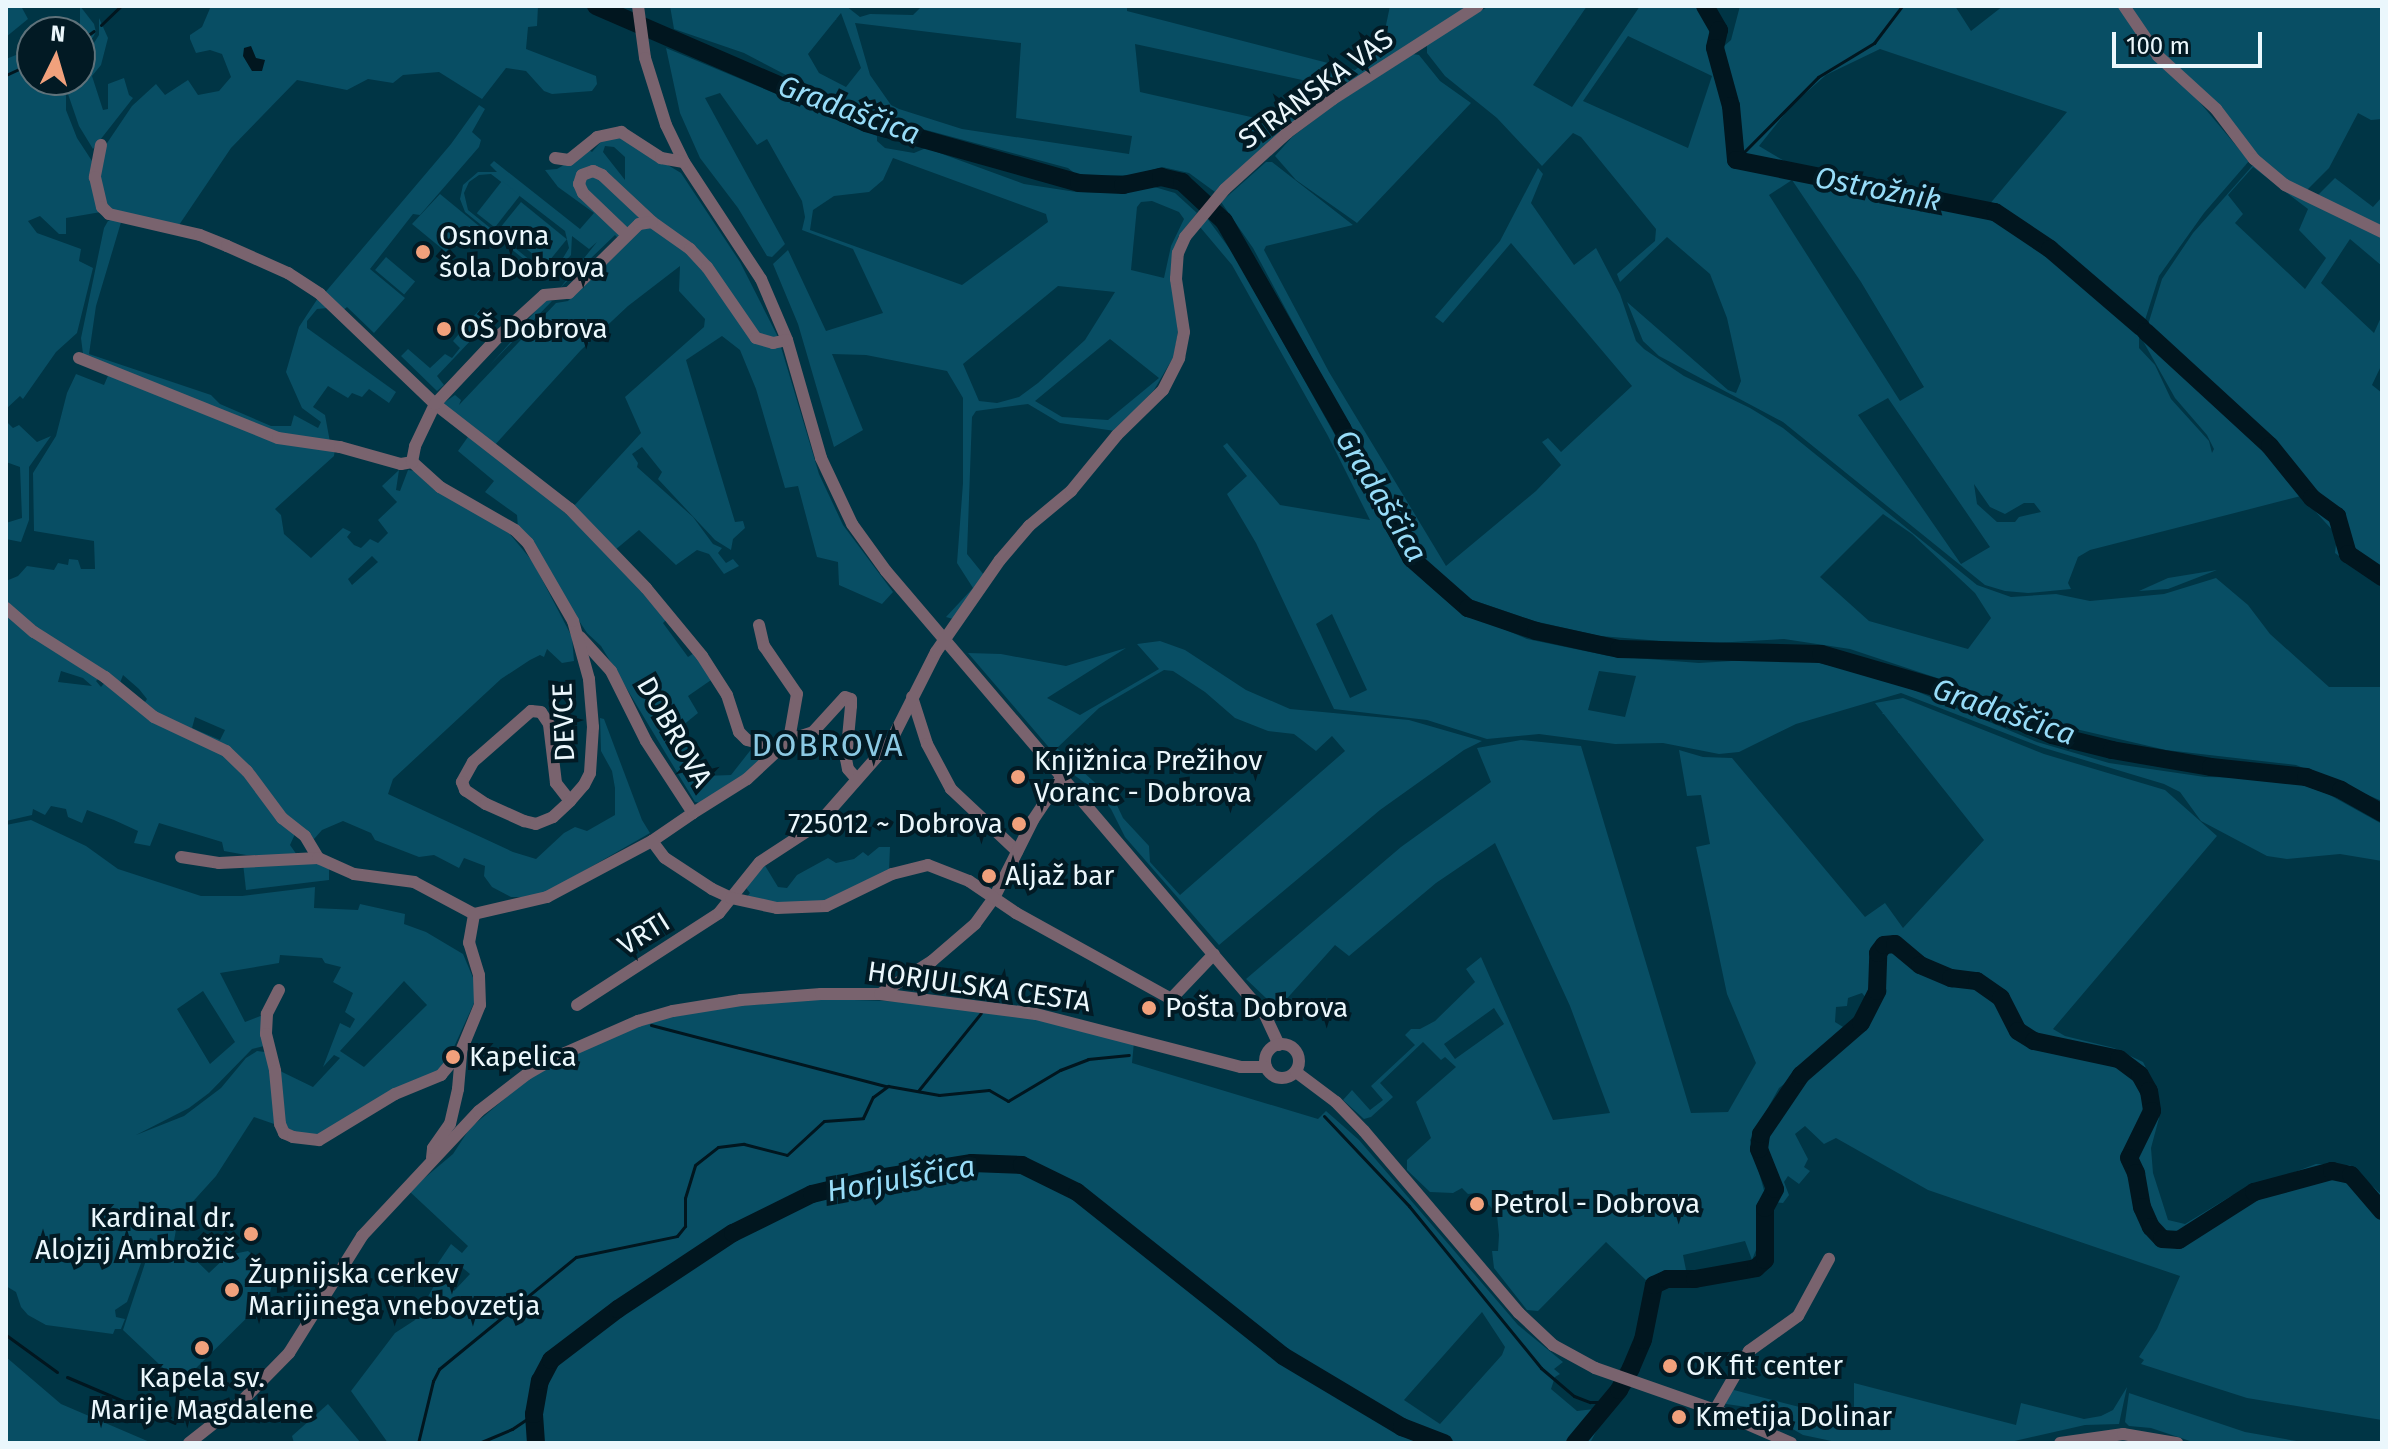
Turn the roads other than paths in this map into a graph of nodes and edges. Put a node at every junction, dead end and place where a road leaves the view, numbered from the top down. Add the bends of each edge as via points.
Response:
1 (638, 6) edge
2 (1478, 6) edge
3 (2124, 6) edge
4 (101, 145) dead end
5 (555, 158) dead end
6 (684, 162) junction
7 (652, 222) junction
8 (2382, 232) edge
9 (627, 235) junction
10 (787, 340) junction
11 (79, 358) dead end
12 (435, 404) junction
13 (412, 462) junction
14 (6, 608) edge
15 (759, 625) dead end
16 (580, 637) junction
17 (945, 639) junction
18 (912, 697) junction
19 (784, 744) junction
20 (1063, 775) junction
21 (855, 777) junction
22 (570, 801) junction
23 (693, 813) junction
24 (652, 841) junction
25 (1017, 851) junction
26 (181, 857) dead end
27 (318, 858) junction
28 (995, 896) junction
29 (731, 898) junction
30 (474, 914) junction
31 (1214, 954) junction
32 (279, 990) dead end
33 (880, 994) junction
34 (577, 1005) dead end
35 (1279, 1045) junction
36 (461, 1051) junction
37 (1266, 1067) junction
38 (1296, 1072) junction
39 (431, 1161) junction
40 (1829, 1259) dead end
41 (1715, 1410) junction
42 (1784, 1441) edge
43 (189, 1443) edge
44 (2060, 1443) edge
45 (2177, 1443) edge

1 - 6 street via 645,58
2 - 17 street, STRANSKA VAS via 1287,133 1195,224 1178,253 1184,332 1179,358 1163,390 1071,491 1029,526
3 - 8 street via 2158,56 2216,109 2254,159 2285,185
4 - 12 street via 95,185 109,214 200,235 288,273 320,294
5 - 6 street via 569,160 597,137 621,132 661,158
6 - 10 street via 761,279
7 - 9 street via 639,224
7 - 9 street via 602,175 586,172 580,179 583,193
7 - 10 street via 707,267 756,338
9 - 12 street via 569,293 541,297
10 - 17 street via 821,458 852,524
11 - 13 street via 278,438
12 - 13 street
12 - 19 street via 579,518 646,588 702,656 727,695 734,726 747,740
13 - 16 street via 440,487 528,543
14 - 27 street via 154,717 226,751 282,818 305,836
15 - 19 street via 764,646 797,694
16 - 22 street, DEVCE via 592,702 592,757 584,785
16 - 23 street, DOBROVA via 611,671 646,741
17 - 18 street
17 - 20 street
18 - 21 street via 891,741
18 - 25 street via 927,744 951,789
19 - 21 street via 813,732 845,697 851,699 846,759
19 - 23 street via 747,779
20 - 25 street
20 - 31 street
21 - 29 street via 818,824 760,862
22 - 22 street, DEVCE via 556,783 549,724 541,712 531,711 473,762 462,782 474,798 536,824 545,823
23 - 24 street, DOBROVA
24 - 29 street via 665,858
24 - 30 street, DOBROVA via 547,897
25 - 28 street
26 - 27 street via 219,863
27 - 30 street via 354,874 414,882
28 - 29 street via 928,865 892,874 826,906 777,908
28 - 31 street via 1016,913 1171,999
28 - 33 street via 959,939
29 - 34 street, VRTI via 696,930
30 - 36 street via 469,943 479,975 480,1005
31 - 35 street via 1265,1015
32 - 36 street via 267,1014 266,1034 280,1124 293,1137 319,1140 395,1094 441,1075
33 - 37 street, HORJULSKA CESTA via 1036,1014 1241,1067
33 - 39 street, HORJULSKA CESTA via 741,1000 638,1021 527,1074 479,1111
35 - 37 street via 1266,1056
35 - 38 street via 1290,1046 1298,1055
36 - 39 street via 454,1110
37 - 38 street via 1280,1078
38 - 41 street via 1364,1131 1531,1327 1575,1359
39 - 43 street, HORJULSKA CESTA via 362,1236 289,1353 241,1402
40 - 41 street via 1798,1316 1749,1351
41 - 42 street
44 - 45 street via 2123,1434

